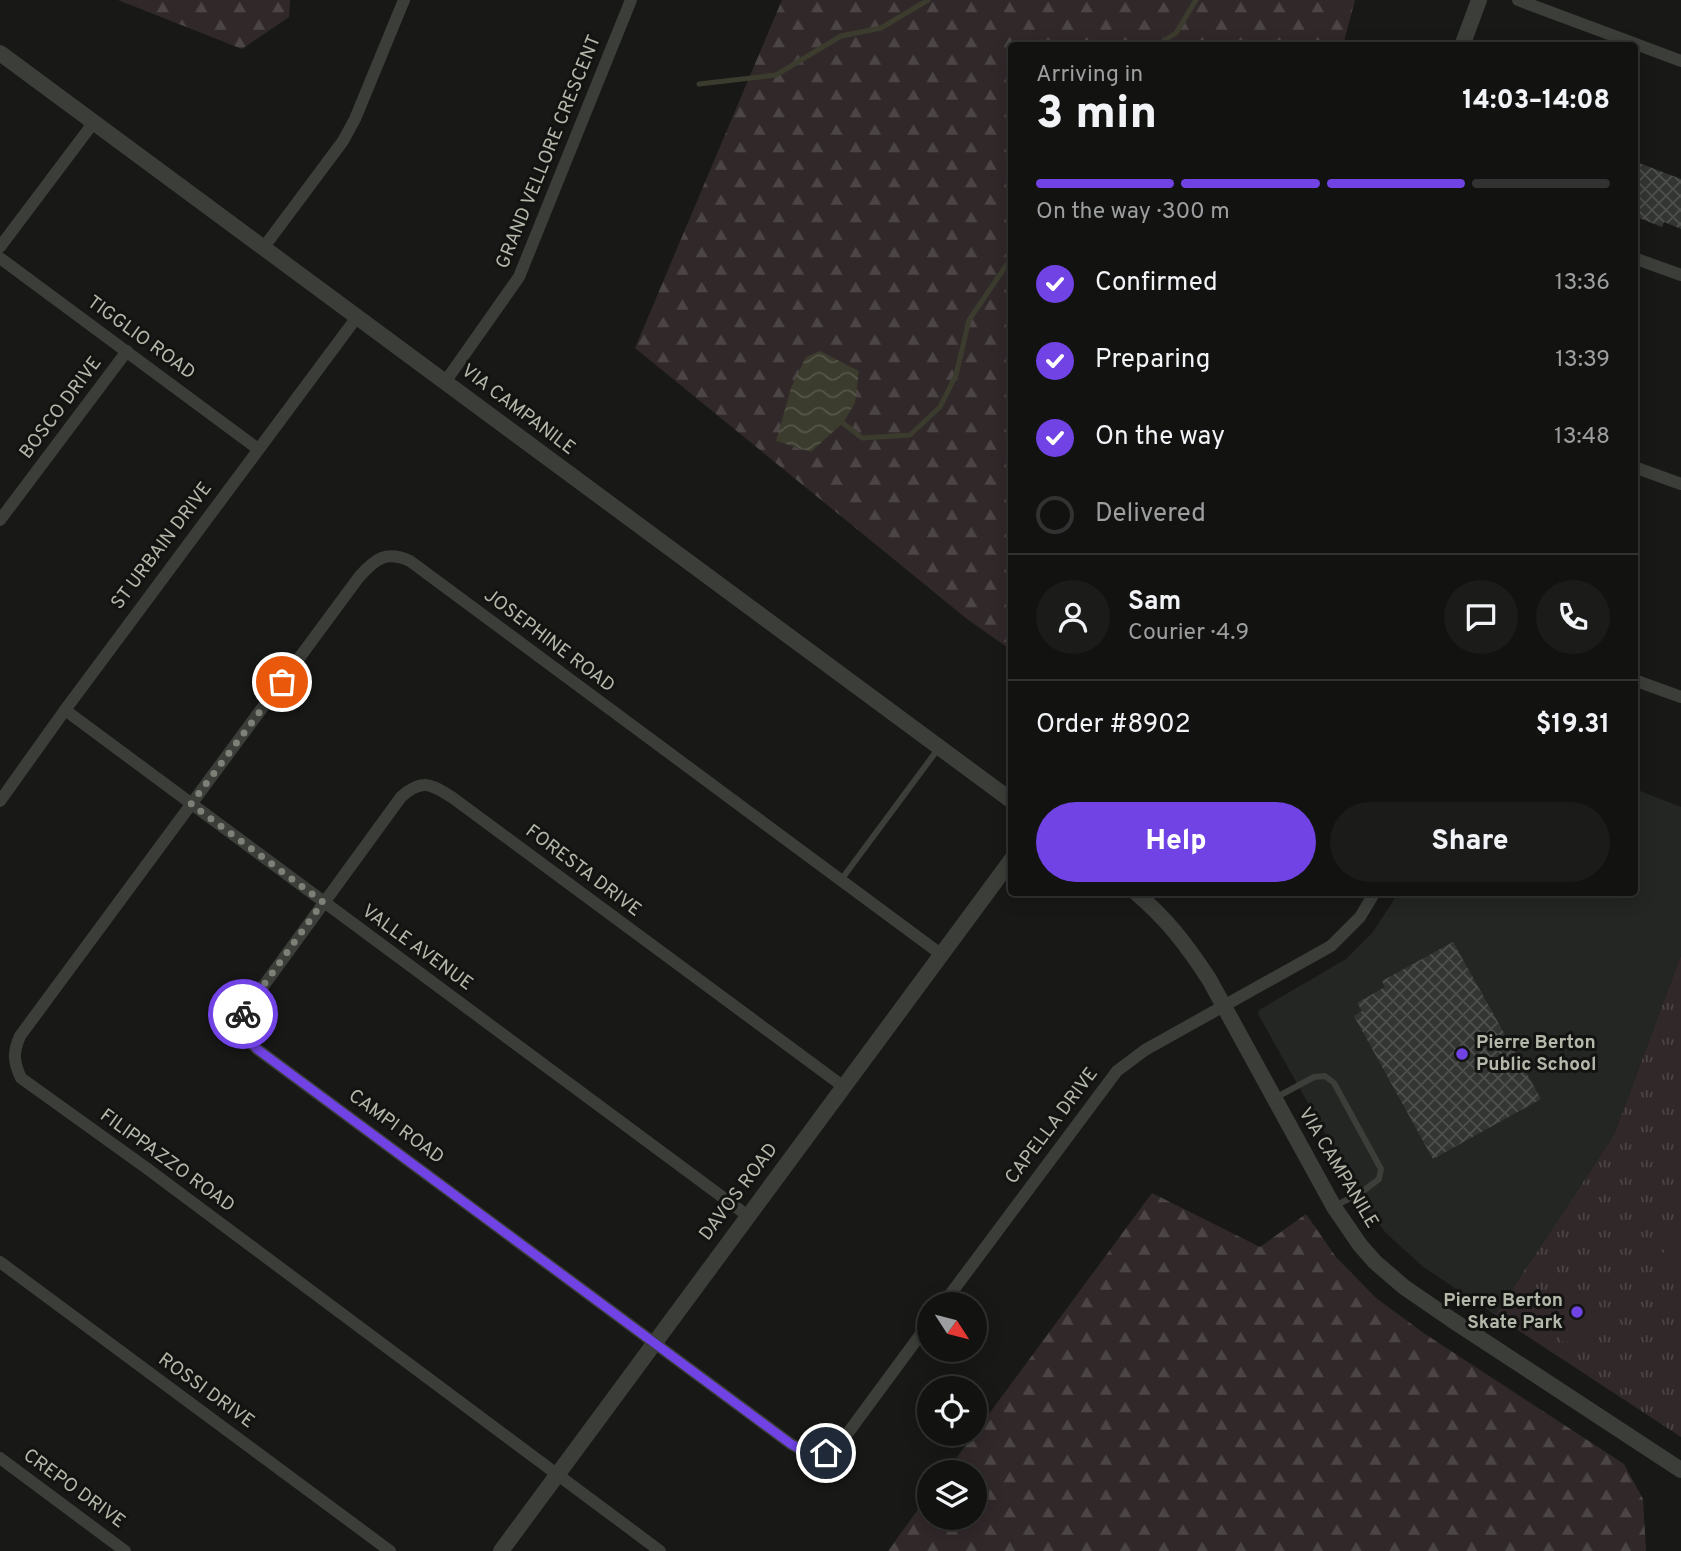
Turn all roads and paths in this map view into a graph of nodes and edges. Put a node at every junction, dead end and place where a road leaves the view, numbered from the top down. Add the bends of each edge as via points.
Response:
1 (404, 0) edge
2 (631, 0) edge
3 (1479, 0) edge
4 (1518, 0) edge
5 (1463, 42) edge
6 (1630, 42) edge
7 (1638, 45) edge
8 (0, 53) edge
9 (1681, 61) edge
10 (94, 122) junction
11 (0, 247) edge
12 (264, 247) junction
13 (0, 258) edge
14 (1638, 259) edge
15 (1681, 275) edge
16 (357, 317) junction
17 (127, 351) junction
18 (445, 382) junction
19 (258, 449) junction
20 (1638, 468) edge
21 (1681, 484) edge
22 (0, 520) edge
23 (1638, 681) edge
24 (1681, 697) edge
25 (65, 710) junction
26 (939, 747) junction
27 (1008, 798) edge
28 (0, 801) edge
29 (191, 804) junction
30 (1008, 864) edge
31 (841, 880) junction
32 (1139, 896) edge
33 (1373, 896) edge
34 (323, 902) junction
35 (942, 955) junction
36 (1223, 1006) junction
37 (844, 1087) junction
38 (1273, 1099) junction
39 (1334, 1207) junction
40 (748, 1216) junction
41 (0, 1262) edge
42 (952, 1292) edge
43 (917, 1339) edge
44 (654, 1342) junction
45 (0, 1458) edge
46 (1681, 1470) edge
47 (557, 1475) junction
48 (125, 1551) edge
49 (390, 1551) edge
50 (501, 1551) edge
51 (660, 1551) edge

1 - 12 street via 343,141
2 - 18 street, GRAND VELLORE CRESCENT via 519,277
3 - 5 street
4 - 6 street
7 - 9 street
8 - 10 street, VIA CAMPANILE
10 - 11 street
10 - 12 street, VIA CAMPANILE
12 - 16 street, VIA CAMPANILE
13 - 17 street, TIGGLIO ROAD
14 - 15 street
16 - 18 street, VIA CAMPANILE
16 - 19 street, ST URBAIN DRIVE
17 - 19 street, TIGGLIO ROAD
17 - 22 street, BOSCO DRIVE
18 - 26 street, VIA CAMPANILE
19 - 25 street, ST URBAIN DRIVE
20 - 21 street
23 - 24 street
25 - 28 street, ST URBAIN DRIVE
25 - 29 street, VALLE AVENUE
26 - 27 street, VIA CAMPANILE
26 - 31 lane
29 - 31 street, JOSEPHINE ROAD via 359,577 373,562 399,556
29 - 34 street, VALLE AVENUE
29 - 47 street, FILIPPAZZO ROAD via 20,1036 14,1063 21,1078
30 - 35 street, DAVOS ROAD
31 - 35 street, JOSEPHINE ROAD
32 - 36 street, VIA CAMPANILE via 1177,932
33 - 36 street, CAPELLA DRIVE via 1360,917 1331,946
34 - 37 street, FORESTA DRIVE via 401,797 412,787 436,787
34 - 40 street, VALLE AVENUE
34 - 44 street, CAMPI ROAD via 243,1014 245,1036
35 - 37 street, DAVOS ROAD
36 - 38 street, VIA CAMPANILE
36 - 42 street, CAPELLA DRIVE via 1144,1050 1117,1072
37 - 40 street, DAVOS ROAD
38 - 39 street, VIA CAMPANILE
38 - 39 lane via 1314,1077 1325,1076 1334,1083 1381,1170 1379,1179
39 - 46 street, VIA CAMPANILE via 1360,1245 1404,1287
40 - 44 street, DAVOS ROAD
41 - 49 street, ROSSI DRIVE
43 - 44 street via 839,1445 811,1455
44 - 47 street, DAVOS ROAD
45 - 48 street, CREPO DRIVE
47 - 50 street, DAVOS ROAD
47 - 51 street, FILIPPAZZO ROAD

